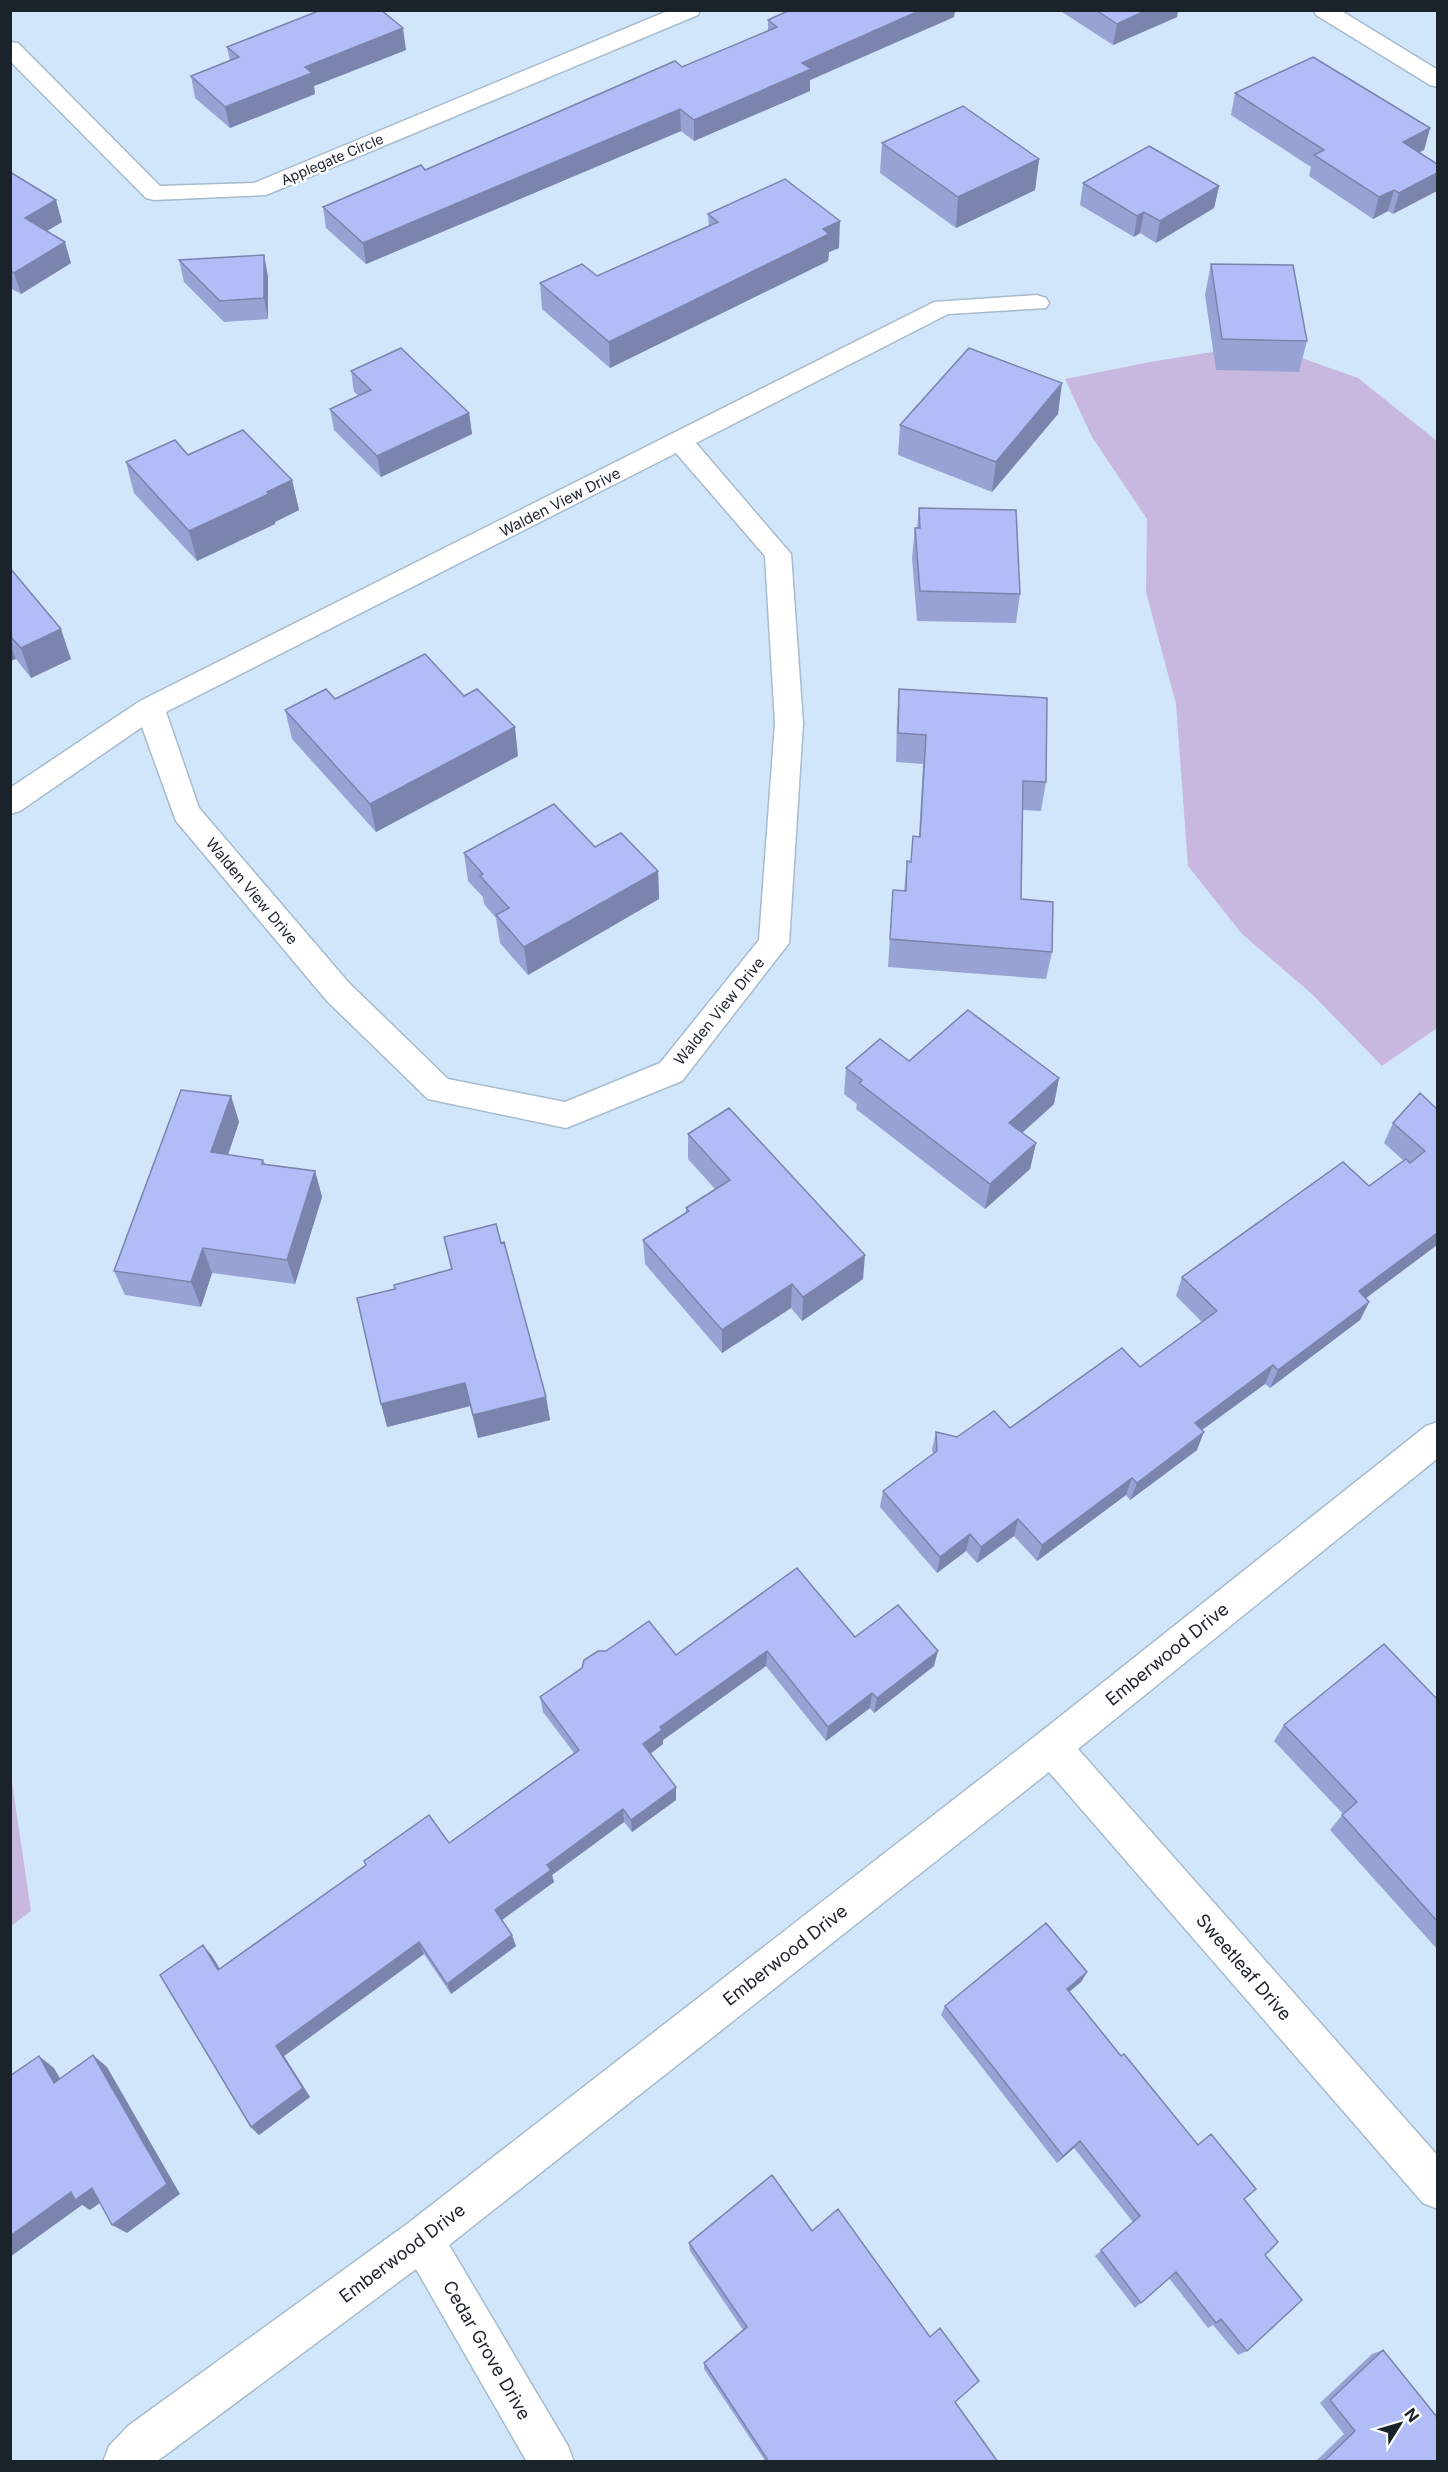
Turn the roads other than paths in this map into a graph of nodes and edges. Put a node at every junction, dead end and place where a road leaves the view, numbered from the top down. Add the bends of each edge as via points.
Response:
1 (690, 10) edge
2 (1324, 10) edge
3 (10, 48) edge
4 (1437, 80) edge
5 (1037, 303) dead end
6 (680, 441) junction
7 (150, 708) junction
8 (10, 803) edge
9 (1437, 1437) edge
10 (1051, 1747) junction
11 (1437, 2188) edge
12 (422, 2239) junction
13 (125, 2462) edge
14 (552, 2462) edge

1 - 3 street, Applegate Circle via 258,190 154,193
2 - 4 street
5 - 6 street, Walden View Drive via 943,307
6 - 7 street, Walden View Drive
6 - 7 street, Walden View Drive via 778,554 789,723 774,943 671,1072 566,1115 439,1090 338,992 186,813
7 - 8 street, Walden View Drive
9 - 10 street, Emberwood Drive
10 - 11 street, Sweetleaf Drive
10 - 12 street, Emberwood Drive
12 - 13 street, Emberwood Drive via 144,2442
12 - 14 street, Cedar Grove Drive

